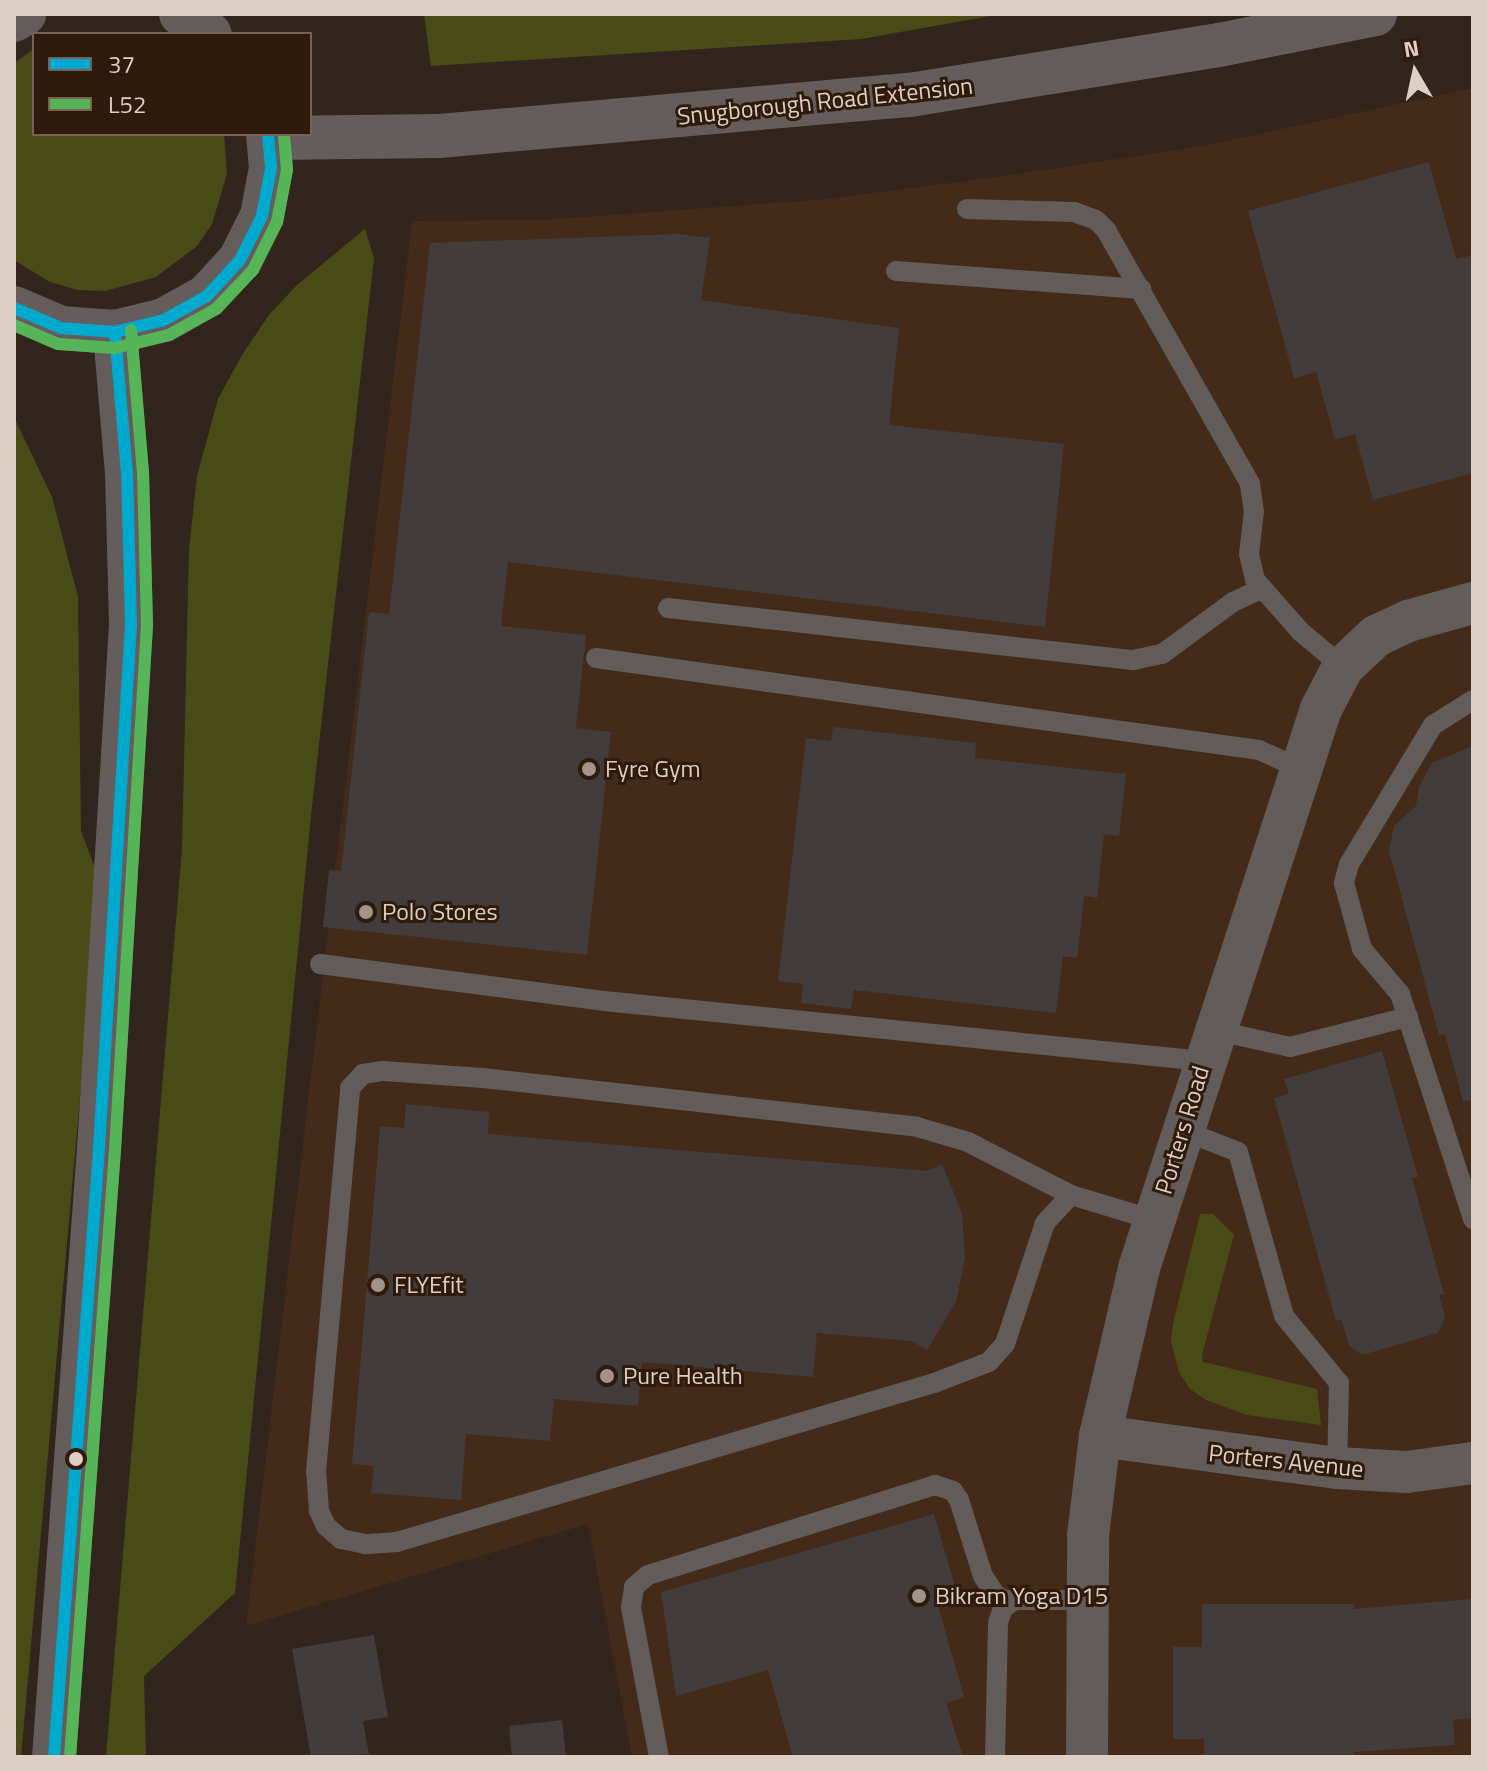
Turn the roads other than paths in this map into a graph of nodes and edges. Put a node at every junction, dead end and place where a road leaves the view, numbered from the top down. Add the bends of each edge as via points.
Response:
1 (24, 14) edge
2 (181, 14) edge
3 (1375, 14) edge
4 (14, 20) edge
5 (207, 32) edge
6 (269, 136) edge
7 (967, 209) dead end
8 (896, 271) dead end
9 (1141, 289) junction
10 (14, 308) edge
11 (115, 332) junction
12 (1261, 589) junction
13 (1473, 603) edge
14 (668, 608) dead end
15 (596, 658) dead end
16 (1343, 667) junction
17 (1473, 700) edge
18 (1301, 769) junction
19 (320, 964) dead end
20 (1408, 1017) junction
21 (1209, 1045) junction
22 (1182, 1130) junction
23 (1071, 1195) junction
24 (1473, 1219) edge
25 (1154, 1220) junction
26 (1100, 1436) junction
27 (1473, 1463) edge
28 (1337, 1468) junction
29 (1015, 1600) junction
30 (1087, 1600) junction
31 (54, 1757) edge
32 (659, 1757) edge
33 (995, 1757) edge
34 (1087, 1757) edge

1 - 4 main road
2 - 5 main road
3 - 6 main road, Snugborough Road Extension via 910,95 439,136
6 - 11 main road via 271,168 262,216 240,260 207,296 164,320
7 - 9 lane via 1074,212 1096,220
8 - 9 lane
9 - 12 lane via 1250,484 1254,511 1249,554
10 - 11 main road via 61,328
11 - 31 main road via 127,473 131,624
12 - 14 lane via 1233,602 1162,654 1133,660
12 - 16 lane
13 - 16 street, Porters Road via 1376,636
15 - 18 lane via 1259,750
16 - 18 street, Porters Road via 1321,709
17 - 20 lane via 1433,725 1346,873 1346,896 1358,939 1400,994
18 - 21 street, Porters Road
19 - 21 lane via 604,1001
20 - 21 lane via 1290,1047
20 - 24 lane
21 - 22 street, Porters Road
22 - 25 street, Porters Road
22 - 28 lane via 1238,1152 1284,1316 1339,1383
23 - 23 lane via 1045,1223 1005,1344 989,1362 934,1383 397,1542 341,1539 319,1511 316,1472 350,1088 363,1074 483,1078 917,1127 968,1142
23 - 25 lane
25 - 26 street, Porters Road
26 - 28 street, Porters Avenue
26 - 30 street, Porters Road via 1088,1536
27 - 28 street, Porters Avenue via 1407,1472
29 - 30 lane
29 - 32 lane via 1005,1600 989,1588 959,1500 953,1491 935,1485 648,1575 634,1587 631,1607
29 - 33 lane via 1003,1608 998,1623
30 - 34 street, Porters Road

